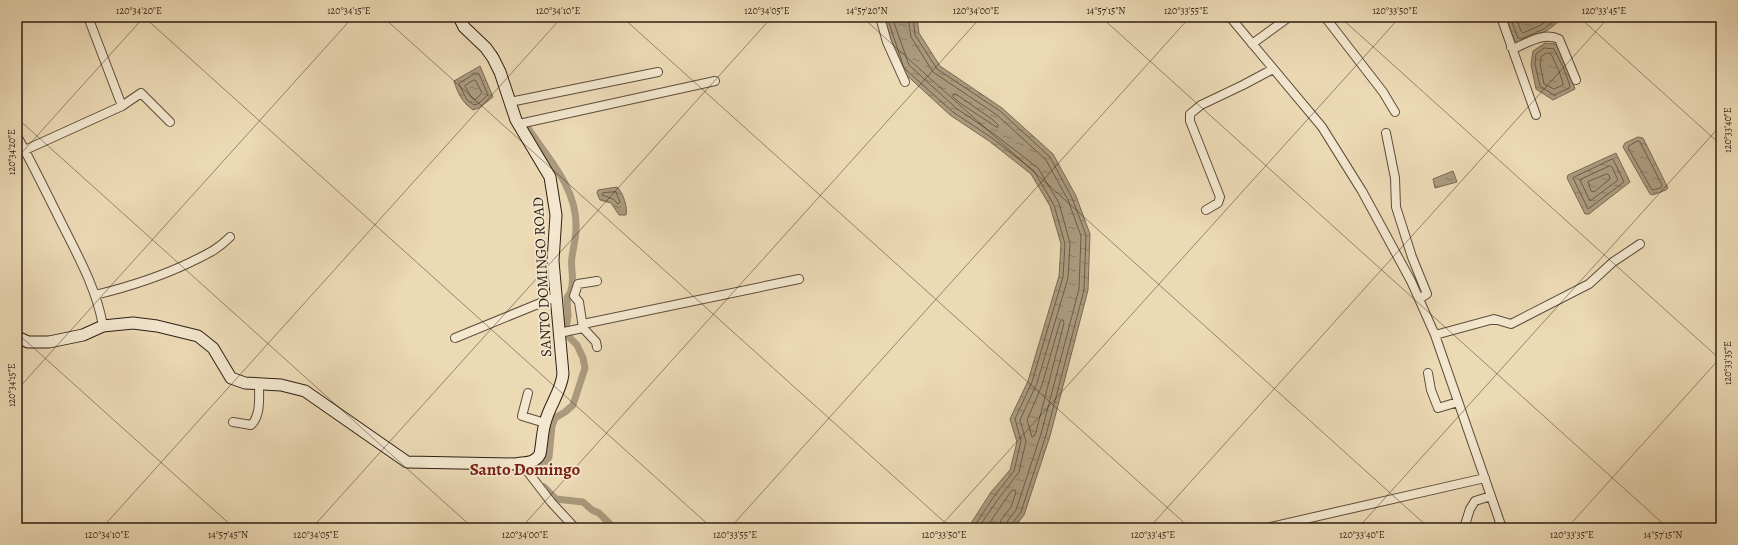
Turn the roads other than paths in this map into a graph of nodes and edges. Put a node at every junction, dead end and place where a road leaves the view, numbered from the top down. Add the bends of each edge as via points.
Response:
1 (88, 17) edge
2 (459, 17) edge
3 (880, 17) edge
4 (1230, 17) edge
5 (1301, 17) edge
6 (1325, 17) edge
7 (1501, 17) edge
8 (1252, 44) junction
9 (1511, 47) junction
10 (1273, 69) junction
11 (658, 72) dead end
12 (1576, 80) dead end
13 (715, 81) dead end
14 (905, 82) dead end
15 (510, 102) junction
16 (122, 106) junction
17 (1395, 112) dead end
18 (1536, 115) dead end
19 (170, 122) dead end
20 (519, 124) junction
21 (1386, 133) dead end
22 (17, 136) edge
23 (25, 150) junction
24 (1206, 210) dead end
25 (230, 237) dead end
26 (1640, 244) dead end
27 (799, 279) dead end
28 (597, 281) dead end
29 (95, 295) junction
30 (555, 297) junction
31 (1419, 299) junction
32 (103, 326) junction
33 (583, 326) junction
34 (565, 332) junction
35 (1434, 335) junction
36 (17, 337) edge
37 (455, 338) dead end
38 (597, 347) dead end
39 (1428, 373) dead end
40 (259, 384) junction
41 (528, 393) dead end
42 (1458, 402) junction
43 (233, 422) dead end
44 (545, 423) junction
45 (521, 463) junction
46 (1485, 478) junction
47 (1491, 496) junction
48 (576, 528) edge
49 (1266, 528) edge
50 (1464, 528) edge
51 (1502, 528) edge

1 - 16 street
2 - 15 street, SANTO DOMINGO ROAD via 493,58
3 - 14 street via 887,42
4 - 8 street
5 - 8 street via 1289,17
6 - 17 street via 1383,92
7 - 9 street
8 - 10 street
9 - 12 street via 1516,48 1551,35 1559,39
9 - 18 street
10 - 24 street via 1201,104 1190,114 1190,122 1220,197 1218,203
10 - 31 street via 1322,127 1362,192
11 - 15 street
13 - 20 street
15 - 20 street, SANTO DOMINGO ROAD
16 - 19 street via 141,92
16 - 23 street
20 - 30 street, SANTO DOMINGO ROAD via 550,177 556,215 553,261
21 - 31 street via 1395,178 1396,207 1427,294
22 - 23 street
23 - 29 street
25 - 29 street via 219,248 165,275
26 - 35 street via 1613,262 1589,284 1510,324 1494,319
27 - 33 street
28 - 33 street via 578,284 574,296 579,302
29 - 32 street
30 - 34 street, SANTO DOMINGO ROAD
30 - 37 street
31 - 35 street
32 - 36 street, SANTO DOMINGO ROAD via 83,335 49,342 28,342
32 - 40 street, SANTO DOMINGO ROAD via 133,323 198,336 213,348 231,378
33 - 34 street
33 - 38 street
34 - 44 street, SANTO DOMINGO ROAD via 562,385
35 - 42 street
39 - 42 street via 1438,408
40 - 43 street via 255,421 251,425
40 - 45 street, SANTO DOMINGO ROAD via 281,385 305,391 407,462
41 - 44 street via 522,416
42 - 46 street
44 - 45 street, SANTO DOMINGO ROAD via 538,458
45 - 48 street via 551,502
46 - 47 street
46 - 49 street
47 - 50 street via 1475,501
47 - 51 street

